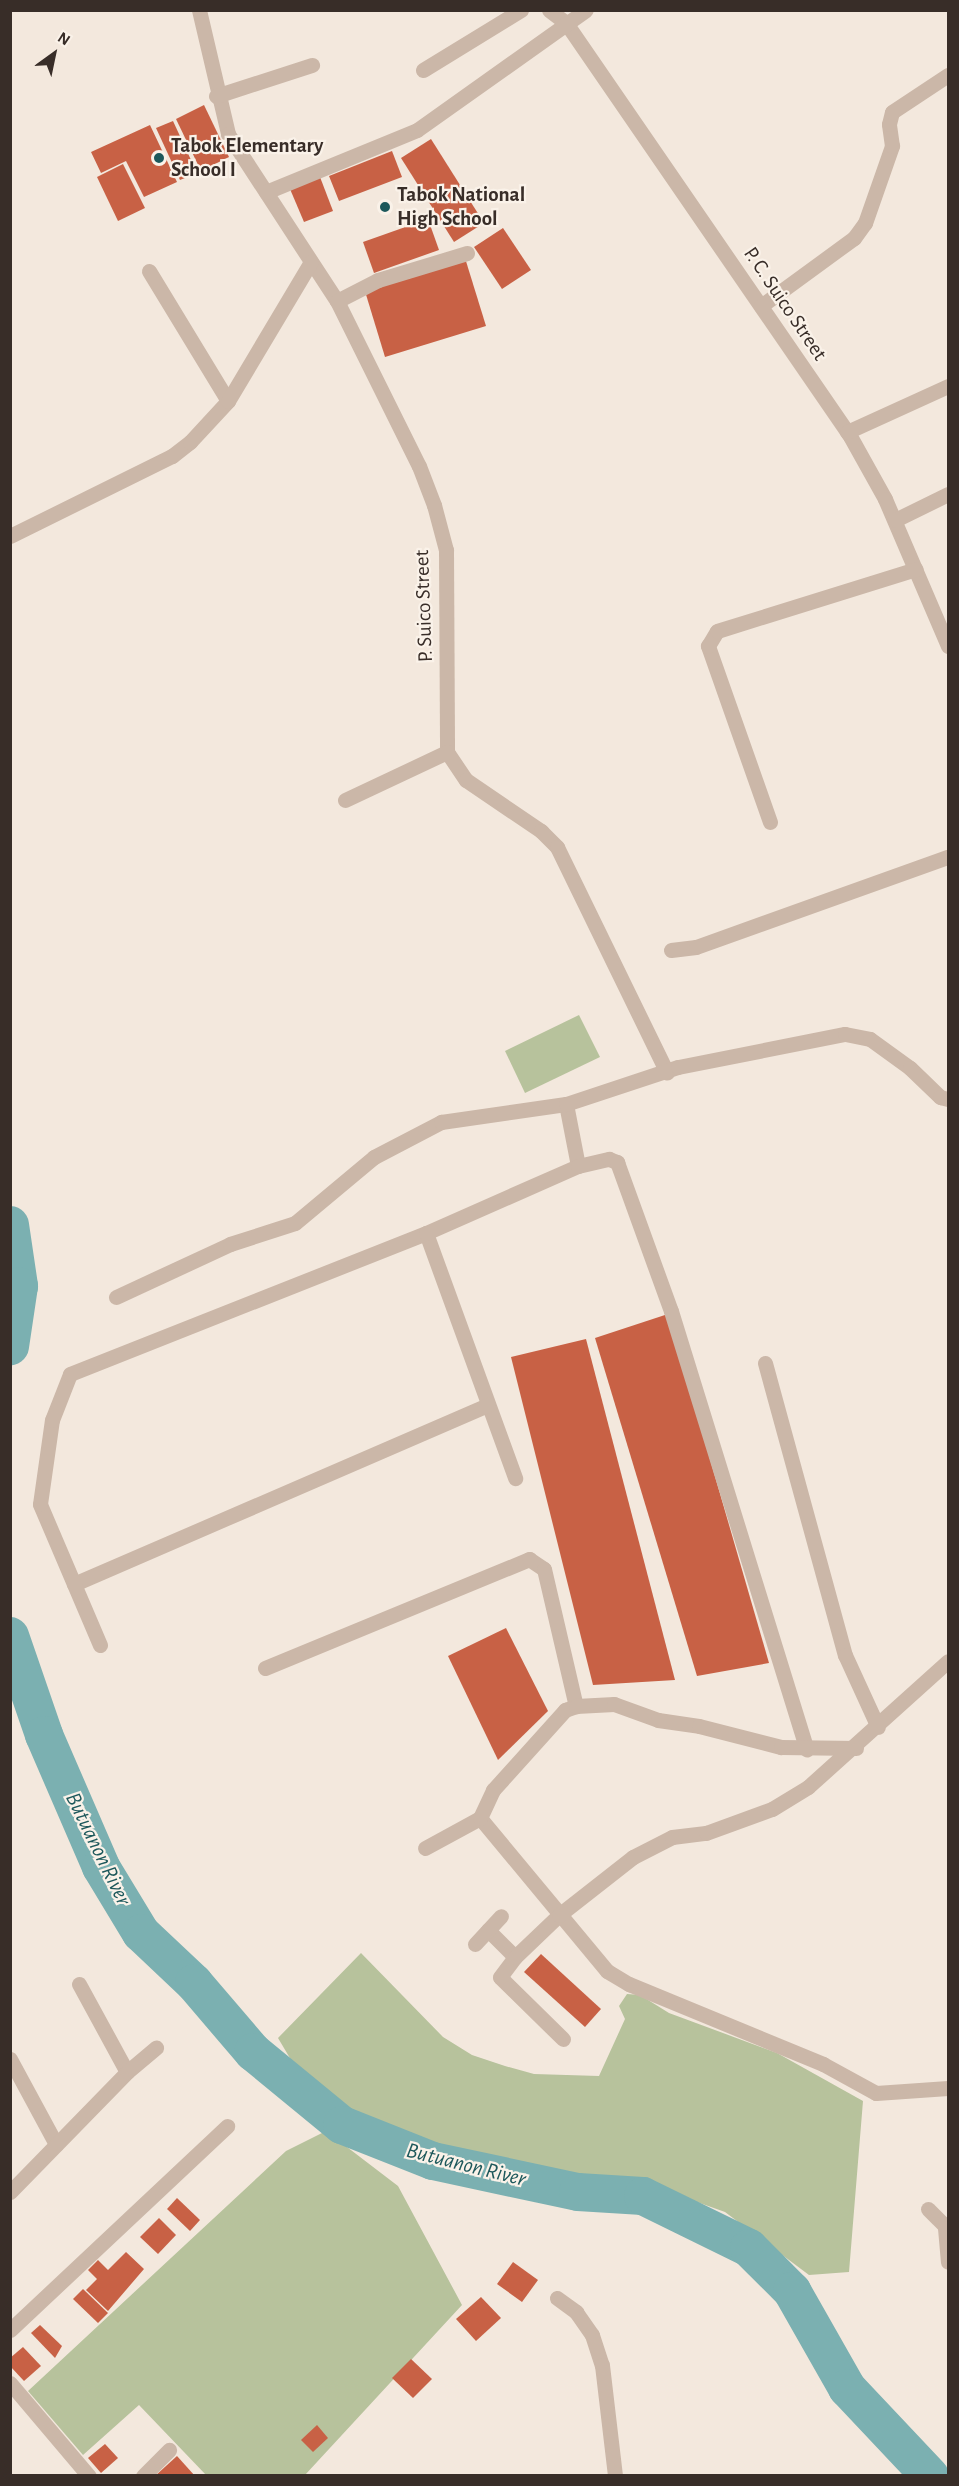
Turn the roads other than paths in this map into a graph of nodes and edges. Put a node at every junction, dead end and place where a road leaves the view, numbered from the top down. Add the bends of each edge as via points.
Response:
1 (199, 10) edge
2 (521, 10) edge
3 (549, 10) edge
4 (586, 10) edge
5 (566, 23) junction
6 (312, 65) dead end
7 (423, 70) dead end
8 (948, 75) edge
9 (216, 96) junction
10 (267, 192) junction
11 (467, 253) dead end
12 (311, 262) junction
13 (150, 271) dead end
14 (337, 301) junction
15 (761, 306) junction
16 (948, 386) edge
17 (228, 401) junction
18 (847, 432) junction
19 (948, 494) edge
20 (895, 520) junction
21 (10, 537) edge
22 (916, 569) junction
23 (947, 638) edge
24 (447, 752) junction
25 (345, 800) dead end
26 (770, 822) dead end
27 (948, 856) edge
28 (671, 950) dead end
29 (667, 1073) junction
30 (948, 1099) edge
31 (566, 1104) junction
32 (578, 1166) junction
33 (426, 1233) junction
34 (116, 1298) dead end
35 (765, 1363) dead end
36 (488, 1405) junction
37 (515, 1478) dead end
38 (74, 1584) junction
39 (100, 1646) dead end
40 (948, 1661) edge
41 (265, 1668) dead end
42 (576, 1706) junction
43 (878, 1726) junction
44 (856, 1748) junction
45 (807, 1749) junction
46 (480, 1818) junction
47 (425, 1848) dead end
48 (559, 1915) junction
49 (501, 1916) dead end
50 (488, 1929) junction
51 (475, 1944) dead end
52 (515, 1957) junction
53 (79, 1984) dead end
54 (563, 2039) dead end
55 (156, 2048) dead end
56 (10, 2059) edge
57 (128, 2072) junction
58 (948, 2088) edge
59 (227, 2126) dead end
60 (56, 2144) junction
61 (10, 2192) edge
62 (928, 2209) dead end
63 (947, 2229) edge
64 (948, 2262) edge
65 (557, 2298) dead end
66 (10, 2330) edge
67 (10, 2383) edge
68 (169, 2450) dead end
69 (89, 2475) edge
70 (143, 2475) edge
71 (615, 2475) edge

1 - 9 street, P. Suico Street
2 - 7 street
3 - 5 street, P. C. Suico Street
4 - 5 street
5 - 10 street via 417,130
5 - 15 street, P. C. Suico Street
6 - 9 street
8 - 15 street via 892,112 892,146 865,223 854,238
9 - 10 street, P. Suico Street via 228,134
10 - 12 street, P. Suico Street
11 - 14 street via 378,280
12 - 14 street, P. Suico Street
12 - 17 street
13 - 17 street
14 - 24 street, P. Suico Street via 419,466 446,550
15 - 18 street, P. C. Suico Street
16 - 18 street
17 - 21 street via 172,456
18 - 20 street, P. C. Suico Street
19 - 20 street
20 - 22 street, P. C. Suico Street
22 - 23 street, P. C. Suico Street
22 - 26 street via 717,631 708,646
24 - 25 street
24 - 29 street via 466,780 541,831 557,848
27 - 28 street via 916,871 828,897 696,947
29 - 30 street via 757,1048 846,1034 870,1039 940,1097
29 - 31 street
31 - 32 street
31 - 34 street via 441,1122 374,1157 295,1223 230,1244
32 - 33 street
32 - 45 street via 603,1159 617,1162 671,1311
33 - 36 street
33 - 38 street via 70,1374 52,1420 40,1504
35 - 43 street via 845,1656
36 - 37 street
36 - 38 street
38 - 39 street
40 - 43 street
41 - 42 street via 529,1559 544,1569
42 - 45 street via 614,1704 677,1725 699,1726 781,1747
42 - 46 street via 565,1710 493,1790
43 - 44 street
44 - 45 street
44 - 48 street via 808,1787 772,1809 706,1833 672,1837 633,1857
46 - 47 street
46 - 48 street
48 - 52 street
48 - 58 street via 607,1971 629,1984 746,2029 876,2093
49 - 50 street
50 - 51 street
50 - 52 street
52 - 54 street via 500,1977
53 - 57 street
55 - 57 street
56 - 60 street
57 - 60 street
59 - 66 street
60 - 61 street
62 - 63 street
63 - 64 street
65 - 71 street via 576,2312 596,2345 602,2365
67 - 69 street
68 - 70 street

